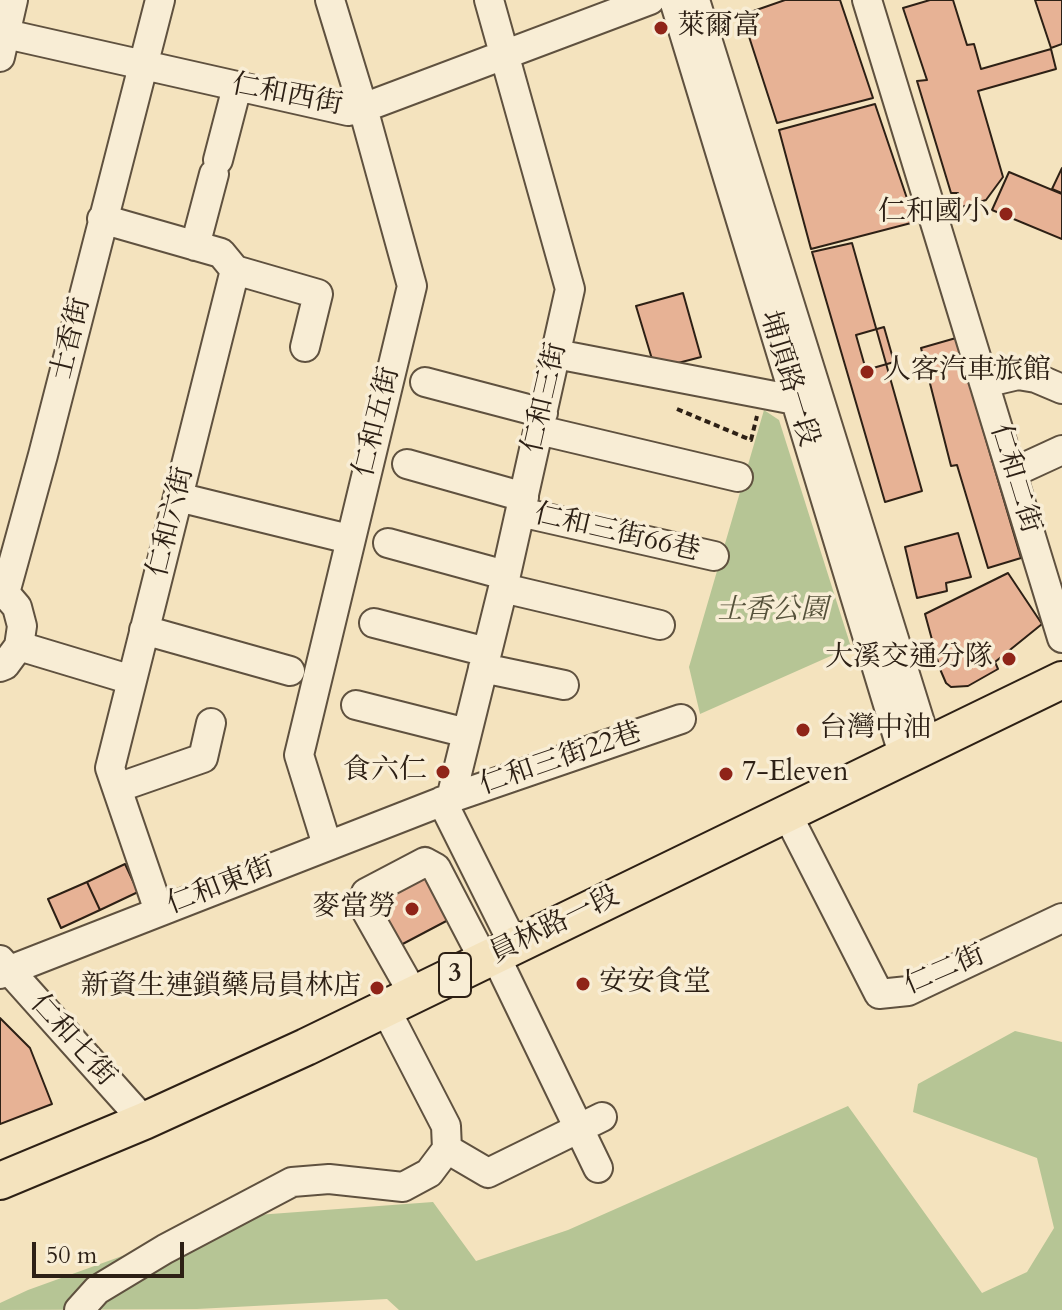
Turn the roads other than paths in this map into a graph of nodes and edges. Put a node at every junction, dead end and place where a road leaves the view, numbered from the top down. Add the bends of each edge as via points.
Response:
1 (13, 0) edge
2 (160, 0) edge
3 (330, 0) edge
4 (489, 0) edge
5 (650, 0) edge
6 (674, 0) edge
7 (695, 0) edge
8 (867, 0) edge
9 (3, 46) edge
10 (505, 56) junction
11 (145, 65) junction
12 (237, 87) junction
13 (363, 108) junction
14 (102, 219) junction
15 (195, 246) junction
16 (235, 270) junction
17 (305, 347) dead end
18 (556, 354) junction
19 (425, 382) dead end
20 (984, 383) junction
21 (1062, 389) edge
22 (795, 400) junction
23 (541, 421) junction
24 (1062, 450) edge
25 (407, 464) dead end
26 (1012, 473) junction
27 (738, 477) dead end
28 (178, 497) junction
29 (522, 504) junction
30 (349, 539) junction
31 (388, 543) dead end
32 (714, 556) dead end
33 (504, 582) junction
34 (2, 593) edge
35 (374, 623) dead end
36 (660, 625) dead end
37 (144, 630) junction
38 (1062, 638) edge
39 (19, 646) junction
40 (485, 660) junction
41 (0, 667) edge
42 (290, 671) dead end
43 (132, 680) junction
44 (1062, 680) edge
45 (564, 685) dead end
46 (356, 705) dead end
47 (681, 719) dead end
48 (211, 723) dead end
49 (467, 733) junction
50 (915, 751) junction
51 (117, 788) junction
52 (446, 799) junction
53 (787, 814) junction
54 (327, 845) junction
55 (159, 911) junction
56 (1062, 918) edge
57 (498, 953) junction
58 (3, 968) edge
59 (400, 1002) junction
60 (144, 1121) junction
61 (590, 1122) junction
62 (447, 1149) junction
63 (598, 1168) dead end
64 (0, 1181) edge
65 (79, 1310) edge

1 - 9 street
2 - 11 street, 士香街
3 - 13 street, 仁和五街
4 - 10 street, 仁和三街
5 - 10 street, 仁和西街
6 - 22 street, 埔頂路一段
7 - 50 street, 埔頂路一段
8 - 20 street, 仁和二街
9 - 11 street, 仁和西街
10 - 13 street, 仁和西街
10 - 18 street, 仁和三街 via 570,289
11 - 12 street, 仁和西街
11 - 14 street, 士香街
12 - 13 street, 仁和西街 via 348,111
12 - 15 street
13 - 30 street, 仁和五街 via 412,286
14 - 15 street
14 - 34 street, 士香街
15 - 16 street via 221,253
16 - 17 street via 318,294
16 - 28 street, 仁和六街
18 - 22 street
18 - 23 street, 仁和三街
19 - 23 street
20 - 21 street via 1018,375
20 - 26 street, 仁和二街
22 - 50 street, 埔頂路一段
23 - 27 street
23 - 29 street, 仁和三街
24 - 26 street
25 - 29 street, 仁和三街66巷
26 - 38 street, 仁和二街
28 - 30 street
28 - 37 street, 仁和六街
29 - 32 street, 仁和三街66巷
29 - 33 street, 仁和三街
30 - 54 street, 仁和五街 via 299,755
31 - 33 street
33 - 36 street
33 - 40 street, 仁和三街
34 - 39 street, 士香街 via 17,607 22,626
35 - 40 street
37 - 42 street
37 - 43 street, 仁和六街
39 - 41 street
39 - 43 street
40 - 45 street
40 - 49 street, 仁和三街
43 - 51 street, 仁和六街 via 110,768
44 - 50 main road, 員林路一段 / 3
46 - 49 street
47 - 52 street, 仁和三街22巷
48 - 51 street via 203,758
49 - 52 street, 仁和三街
50 - 53 main road, 員林路一段 / 3
51 - 55 street, 仁和六街
52 - 54 street, 仁和東街
52 - 57 street
53 - 56 street, 仁二街 via 879,994 908,991
53 - 57 main road, 員林路一段 / 3
54 - 55 street, 仁和東街
55 - 58 street, 仁和東街
57 - 59 main road, 員林路一段 / 3
57 - 59 street via 436,868 425,862 366,893 363,905
57 - 61 street
58 - 60 street, 仁和七街
59 - 60 main road, 員林路一段 / 3
59 - 62 street via 446,1126
60 - 64 main road, 員林路一段 / 3
61 - 62 street via 488,1173
61 - 63 street
62 - 65 street via 429,1173 403,1187 329,1179 292,1182 97,1290

